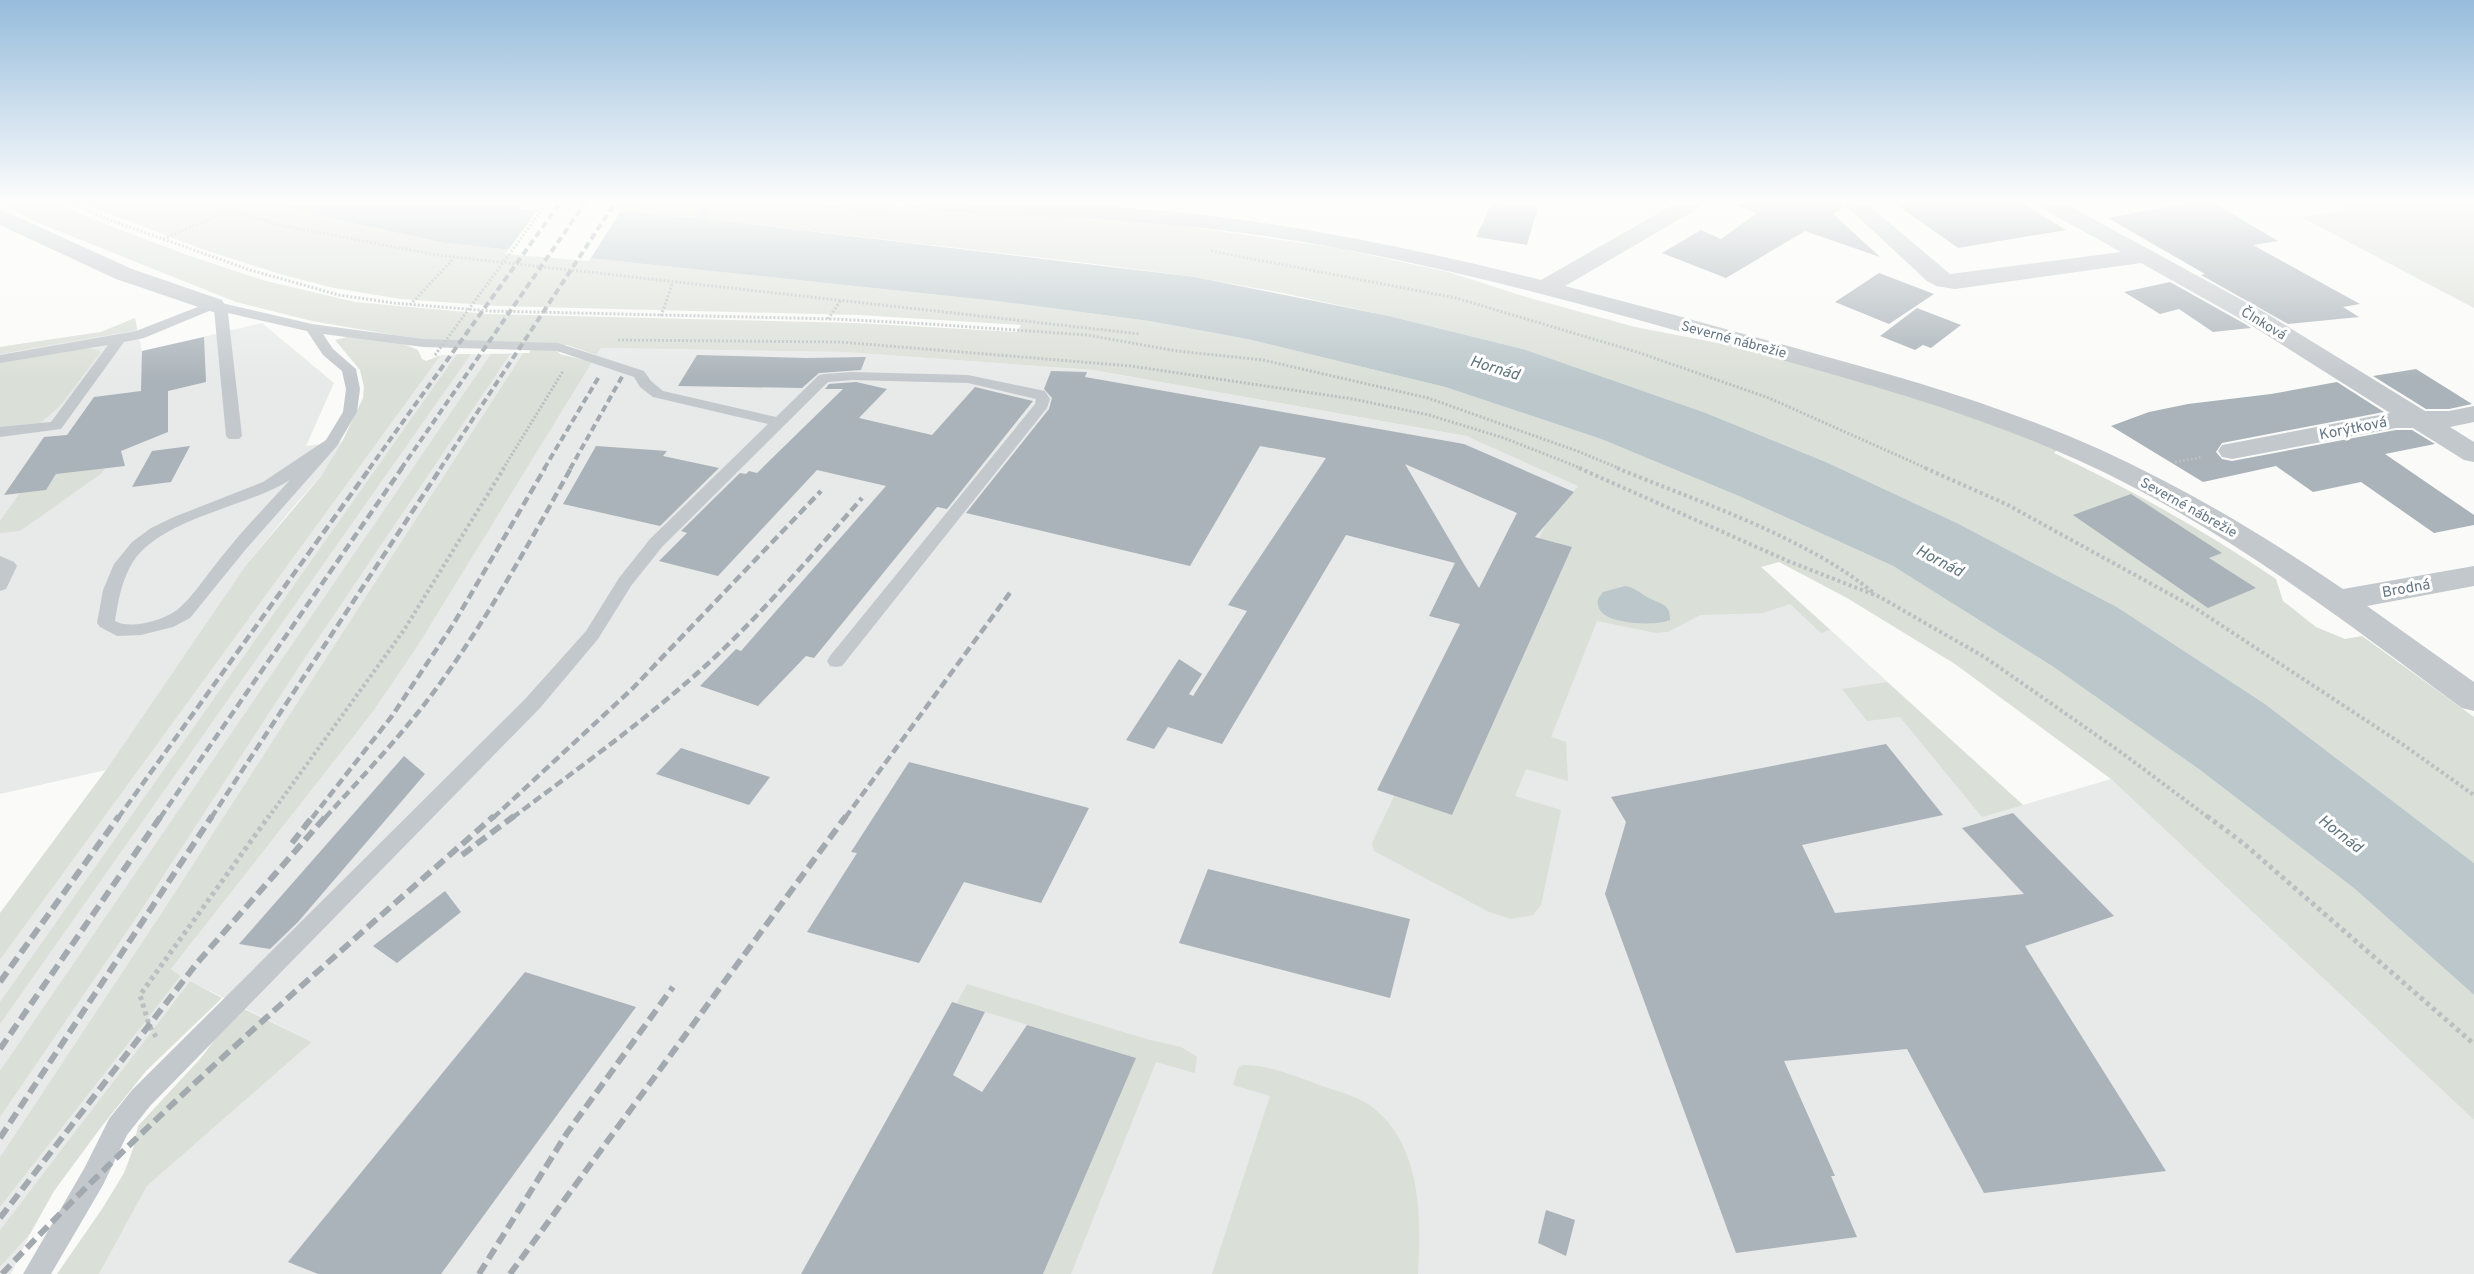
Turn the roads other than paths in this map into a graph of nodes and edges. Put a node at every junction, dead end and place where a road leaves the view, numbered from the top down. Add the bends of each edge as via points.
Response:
1 (98, 262) edge
2 (1441, 262) edge
3 (1588, 262) edge
4 (1920, 262) edge
5 (2097, 262) edge
6 (2156, 262) edge
7 (1544, 288) junction
8 (217, 306) junction
9 (312, 328) junction
10 (119, 339) junction
11 (0, 359) edge
12 (2474, 414) edge
13 (2419, 419) junction
14 (779, 422) junction
15 (0, 432) edge
16 (234, 436) dead end
17 (332, 443) junction
18 (2232, 451) road end
19 (2474, 454) edge
20 (0, 561) edge
21 (2474, 576) edge
22 (0, 585) edge
23 (2338, 601) junction
24 (836, 661) dead end
25 (2474, 699) edge
26 (36, 1274) edge

1 - 8 street
2 - 7 street, Severné nábrežie
3 - 7 street
4 - 5 street via 1935,276 1955,282
6 - 13 street, Člnková via 2254,316
7 - 23 street, Severné nábrežie via 1895,383 2024,427 2138,478 2204,513
8 - 9 lane
8 - 10 lane
8 - 16 lane
9 - 14 lane via 423,343 558,347 639,374 658,394
9 - 17 lane via 328,352 349,369 353,390 350,412
10 - 11 lane
10 - 15 lane via 56,426
12 - 13 street, Korýtková
13 - 18 street, Korýtková
13 - 19 street, Člnková
14 - 24 lane via 824,378 969,379 1040,394 1043,399
14 - 26 lane via 656,543 625,582 592,635 533,703 141,1098 118,1127
17 - 17 lane via 260,490 150,534 121,563 106,623 117,630 141,629 184,614
20 - 22 lane via 8,566
21 - 23 street, Brodná
23 - 25 street, Severné nábrežie

